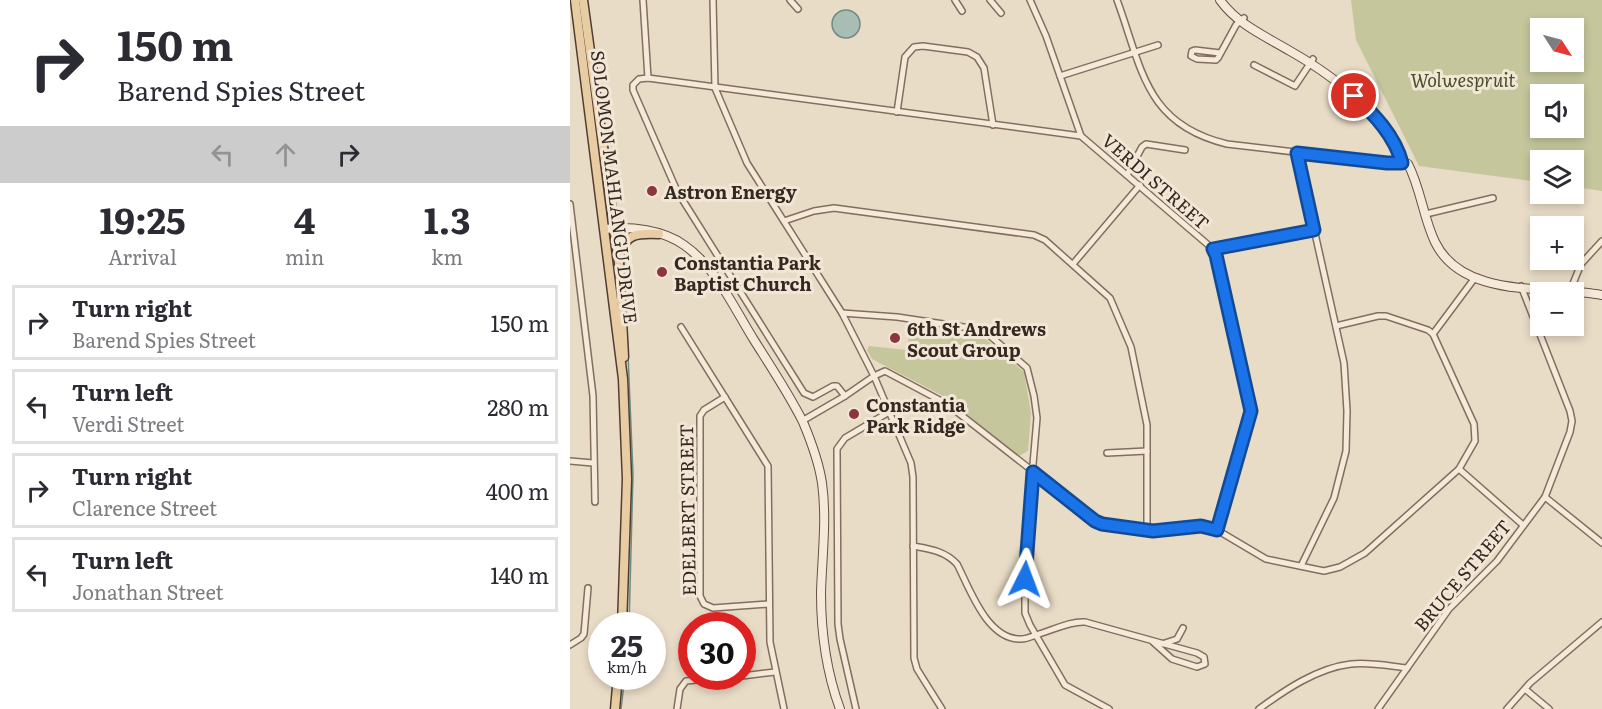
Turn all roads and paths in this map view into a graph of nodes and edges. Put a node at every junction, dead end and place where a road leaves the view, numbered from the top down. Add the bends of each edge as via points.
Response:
1 (575, 0) edge
2 (583, 0) edge
3 (643, 0) edge
4 (713, 0) edge
5 (790, 0) edge
6 (955, 0) edge
7 (990, 0) edge
8 (1030, 0) edge
9 (1117, 0) edge
10 (1220, 0) edge
11 (1225, 0) edge
12 (798, 9) dead end
13 (962, 11) dead end
14 (1001, 13) dead end
15 (1242, 20) junction
16 (1158, 45) dead end
17 (1134, 52) junction
18 (1220, 53) junction
19 (1312, 61) junction
20 (1254, 65) dead end
21 (1060, 76) junction
22 (648, 78) junction
23 (715, 88) junction
24 (897, 112) junction
25 (993, 125) junction
26 (1081, 136) junction
27 (1185, 150) dead end
28 (1297, 153) junction
29 (1404, 164) junction
30 (1127, 175) junction
31 (1140, 185) junction
32 (1493, 198) dead end
33 (570, 204) edge
34 (1425, 212) junction
35 (784, 221) junction
36 (609, 226) junction
37 (1314, 230) junction
38 (659, 234) junction
39 (1602, 241) edge
40 (1213, 249) junction
41 (619, 263) junction
42 (1073, 264) junction
43 (713, 274) junction
44 (1474, 279) junction
45 (1574, 282) edge
46 (1521, 286) junction
47 (1530, 287) edge
48 (1584, 293) edge
49 (1602, 296) edge
50 (842, 313) junction
51 (1336, 326) junction
52 (681, 327) dead end
53 (1433, 334) junction
54 (874, 376) junction
55 (623, 379) junction
56 (845, 396) junction
57 (725, 397) junction
58 (889, 412) junction
59 (802, 421) junction
60 (1147, 451) junction
61 (1107, 453) dead end
62 (570, 461) edge
63 (593, 463) junction
64 (1459, 469) junction
65 (1033, 472) junction
66 (1545, 496) junction
67 (595, 502) dead end
68 (1523, 525) junction
69 (1147, 530) junction
70 (1217, 530) junction
71 (1602, 543) edge
72 (913, 546) junction
73 (1301, 566) junction
74 (588, 588) dead end
75 (769, 604) junction
76 (622, 612) edge
77 (1602, 622) edge
78 (1183, 628) dead end
79 (1036, 635) junction
80 (1153, 642) junction
81 (1162, 644) junction
82 (570, 645) edge
83 (1407, 668) junction
84 (775, 672) junction
85 (756, 674) edge
86 (1525, 689) junction
87 (617, 690) edge
88 (680, 690) edge
89 (615, 709) edge
90 (677, 709) edge
91 (784, 709) edge
92 (840, 709) edge
93 (856, 709) edge
94 (942, 709) edge
95 (1109, 709) edge
96 (1258, 709) edge
97 (1378, 709) edge
98 (1507, 709) edge
99 (1549, 709) edge

1 - 36 main road, SOLOMON MAHLANGU DRIVE
2 - 36 main road, SOLOMON MAHLANGU DRIVE
3 - 22 street
4 - 23 street
5 - 12 street
6 - 13 street
7 - 14 street
8 - 21 street
9 - 17 street
10 - 15 main road
11 - 15 main road
15 - 18 street
15 - 19 main road
16 - 17 street
17 - 21 street
17 - 28 street via 1152,96 1193,132 1227,144
18 - 18 street via 1212,60 1193,58 1191,53
19 - 20 street via 1294,86
19 - 29 main road via 1370,111 1391,138
21 - 26 street
22 - 23 street, VERDI STREET
22 - 56 street via 635,81 633,90 673,183 692,216 804,393 813,397 837,386
23 - 24 street, VERDI STREET
23 - 35 street via 741,152
24 - 25 street, VERDI STREET
24 - 25 street via 905,57 914,47 968,52 984,68
25 - 26 street, VERDI STREET
26 - 30 street, VERDI STREET
27 - 30 street via 1146,144
28 - 29 street via 1394,168
28 - 37 street
29 - 34 main road
30 - 31 street, VERDI STREET
31 - 40 street, VERDI STREET
31 - 42 street
32 - 34 street
33 - 63 street via 593,396
34 - 44 main road via 1440,251
35 - 42 street via 834,208 1024,234 1044,240
35 - 50 street
36 - 38 main road
36 - 41 main road, SOLOMON MAHLANGU DRIVE
36 - 43 main road via 643,225 676,236 698,251
36 - 55 main road, SOLOMON MAHLANGU DRIVE
37 - 40 street
37 - 51 street
38 - 41 main road via 629,238 621,248
38 - 43 main road via 686,246
39 - 45 street via 1581,264
40 - 70 street, VERDI STREET via 1251,411
41 - 55 main road, SOLOMON MAHLANGU DRIVE
42 - 60 street via 1106,293 1119,316 1131,347 1145,411
43 - 59 main road
44 - 46 main road
44 - 53 street
46 - 47 main road
46 - 66 street, BRUCE STREET via 1572,421
48 - 49 main road
50 - 54 street
50 - 65 street via 897,317 988,334 1023,364 1029,375 1037,413
51 - 53 street via 1386,316
51 - 73 street via 1346,379 1346,452 1334,498
52 - 57 street
53 - 64 street via 1475,429 1474,441
54 - 56 street
54 - 58 street
54 - 65 street via 889,372 939,399
55 - 76 main road, SOLOMON MAHLANGU DRIVE via 627,479
56 - 59 street
57 - 75 street via 769,471
57 - 75 street, EDELBERT STREET via 700,416 700,596 704,604 713,608
58 - 72 street via 912,470
58 - 93 street via 845,438 837,449 838,624
59 - 92 main road via 822,483 825,655
60 - 61 street
60 - 69 street
62 - 63 street
63 - 67 street
64 - 68 street
64 - 73 street via 1362,555 1329,571
65 - 69 street via 1099,523
65 - 79 street via 1024,608
66 - 68 street, BRUCE STREET
66 - 71 street
68 - 83 street, BRUCE STREET via 1497,561 1449,609
69 - 70 street via 1201,526
70 - 73 street via 1263,557
72 - 79 street via 933,550 957,564 997,632 1017,639
72 - 94 street via 914,658
74 - 82 street via 584,634
75 - 84 street
77 - 86 street
78 - 81 street via 1177,639
79 - 80 street via 1081,622
79 - 95 street via 1065,685
80 - 81 street
80 - 81 street via 1176,661 1197,667 1205,664 1202,655
83 - 96 street via 1341,666 1296,685
83 - 97 street, BRUCE STREET
84 - 85 street
84 - 91 street
86 - 98 street
86 - 99 street
87 - 89 main road
88 - 90 street

